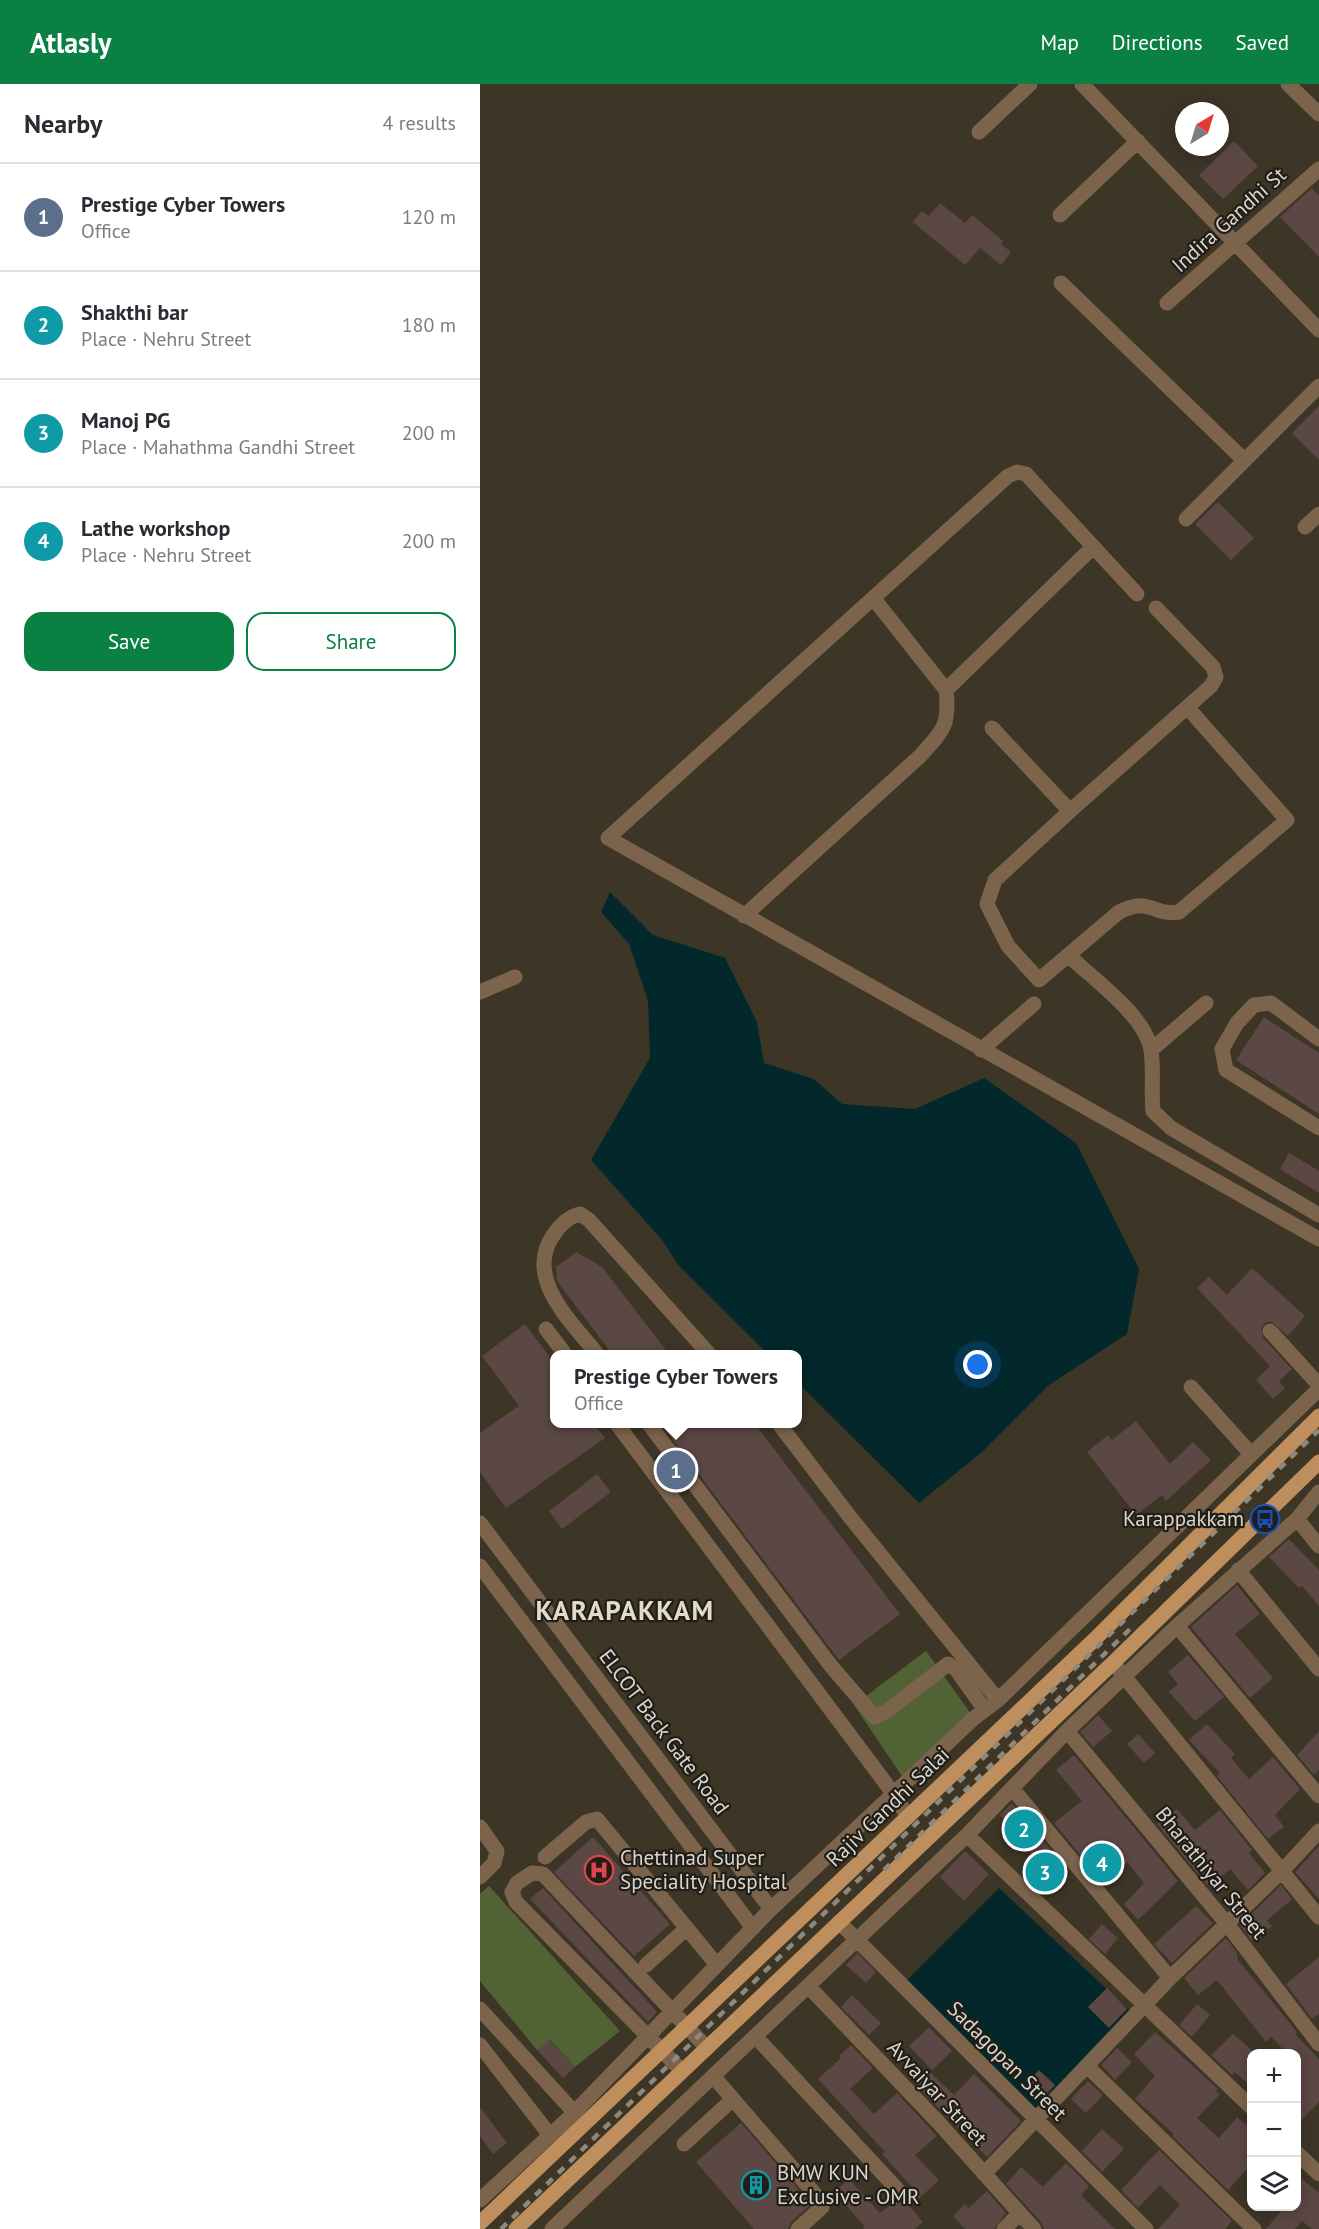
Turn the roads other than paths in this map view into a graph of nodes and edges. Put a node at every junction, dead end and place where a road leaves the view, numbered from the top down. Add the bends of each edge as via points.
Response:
1 (1030, 84) edge
2 (1082, 84) edge
3 (1288, 84) edge
4 (1319, 114) edge
5 (979, 132) dead end
6 (1138, 141) junction
7 (1319, 169) edge
8 (1060, 215) dead end
9 (1235, 243) junction
10 (1060, 283) dead end
11 (1167, 303) dead end
12 (1319, 330) edge
13 (1319, 386) edge
14 (1244, 460) junction
15 (1319, 514) edge
16 (1186, 519) dead end
17 (1305, 527) dead end
18 (1093, 547) junction
19 (1137, 594) dead end
20 (874, 599) junction
21 (1156, 608) dead end
22 (946, 690) junction
23 (1187, 707) junction
24 (992, 728) dead end
25 (1070, 811) junction
26 (744, 916) junction
27 (1068, 955) junction
28 (515, 977) dead end
29 (480, 992) edge
30 (1206, 1003) dead end
31 (1034, 1004) dead end
32 (1319, 1039) edge
33 (981, 1050) junction
34 (1151, 1050) junction
35 (1319, 1128) edge
36 (1319, 1215) edge
37 (1319, 1239) edge
38 (546, 1329) dead end
39 (1270, 1331) dead end
40 (562, 1350) edge
41 (594, 1350) edge
42 (705, 1350) edge
43 (1191, 1387) dead end
44 (1319, 1387) edge
45 (1319, 1416) edge
46 (620, 1428) edge
47 (652, 1428) edge
48 (782, 1428) edge
49 (1251, 1454) junction
50 (1319, 1462) edge
51 (1319, 1492) edge
52 (1297, 1519) junction
53 (480, 1523) edge
54 (1319, 1546) edge
55 (480, 1566) edge
56 (1238, 1570) junction
57 (1102, 1600) junction
58 (1118, 1616) junction
59 (1177, 1626) junction
60 (1113, 1663) junction
61 (1319, 1669) edge
62 (1126, 1677) junction
63 (992, 1705) junction
64 (1067, 1731) junction
65 (1012, 1788) junction
66 (893, 1793) junction
67 (1319, 1796) edge
68 (908, 1817) junction
69 (480, 1827) edge
70 (1319, 1830) edge
71 (966, 1835) junction
72 (545, 1857) dead end
73 (1282, 1870) junction
74 (480, 1877) edge
75 (771, 1910) junction
76 (1319, 1917) edge
77 (840, 1922) junction
78 (1227, 1924) junction
79 (687, 1928) junction
80 (753, 1928) junction
81 (856, 1937) junction
82 (646, 1965) dead end
83 (717, 1965) junction
84 (1170, 1978) junction
85 (808, 1986) junction
86 (1146, 2005) junction
87 (480, 2008) edge
88 (671, 2013) junction
89 (686, 2028) junction
90 (647, 2037) junction
91 (755, 2037) junction
92 (1319, 2044) edge
93 (480, 2045) edge
94 (707, 2048) junction
95 (661, 2051) junction
96 (1088, 2067) junction
97 (682, 2072) junction
98 (713, 2076) junction
99 (733, 2099) junction
100 (1247, 2104) edge
101 (574, 2112) junction
102 (1037, 2120) junction
103 (549, 2134) junction
104 (684, 2144) dead end
105 (1301, 2156) edge
106 (1317, 2168) edge
107 (984, 2174) junction
108 (897, 2189) dead end
109 (480, 2200) edge
110 (1019, 2214) junction
111 (480, 2223) edge
112 (516, 2229) edge
113 (552, 2229) edge
114 (798, 2229) edge
115 (1004, 2229) edge
116 (1034, 2229) edge
117 (1146, 2229) edge
118 (1254, 2229) edge

1 - 5 street
2 - 6 street
3 - 4 street
6 - 8 street
6 - 9 street
7 - 9 street, Indira Gandhi St
9 - 11 street, Indira Gandhi St
9 - 12 street
10 - 14 street
13 - 14 street
14 - 16 street
15 - 17 street
18 - 19 street
18 - 20 street via 1026,474 1017,472
18 - 22 street
20 - 22 street
20 - 26 street via 608,838
21 - 23 street via 1213,667 1216,677 1211,686
22 - 26 street via 949,717 935,740
23 - 25 street
23 - 27 street via 1287,820 1179,912 1135,904 1119,912
24 - 25 street
25 - 27 street via 995,880 987,904 1008,946 1039,980
26 - 33 street
27 - 34 street via 1129,1011 1144,1031
28 - 29 street
30 - 34 street
31 - 33 street
32 - 35 street via 1271,1003 1254,1005 1237,1023 1222,1049 1226,1070
33 - 37 street
34 - 36 street via 1153,1111 1171,1128
38 - 40 street
39 - 44 street
41 - 42 street via 550,1293 544,1274 543,1260 550,1239 571,1216 580,1214
43 - 49 street
44 - 49 street
45 - 58 main road, Rajiv Gandhi Salai
46 - 66 street
47 - 63 street via 831,1666 875,1716 948,1664
48 - 63 street
49 - 57 street
50 - 60 main road
51 - 52 street
52 - 54 street
52 - 56 street
53 - 75 street, ELCOT Back Gate Road
55 - 80 street
56 - 59 street
56 - 61 street
57 - 58 street
57 - 63 street
58 - 68 main road, Rajiv Gandhi Salai
59 - 62 street
59 - 67 street
60 - 62 street
60 - 77 main road
62 - 64 street
62 - 73 street
63 - 66 street
64 - 65 street
64 - 78 street, Bharathiyar Street
65 - 71 street
65 - 84 street
66 - 68 street
66 - 75 street
68 - 89 main road, Rajiv Gandhi Salai
69 - 74 street via 497,1851 494,1863
70 - 73 street
71 - 81 street
71 - 86 street
72 - 79 street via 586,1822 597,1819
73 - 76 street
73 - 78 street
75 - 80 street
77 - 81 street, Sadagopan Street
77 - 94 main road
78 - 84 street
78 - 92 street, Bharathiyar Street
79 - 82 street
79 - 83 street
80 - 83 street
81 - 85 street
81 - 102 street, Sadagopan Street
83 - 88 street
84 - 86 street
85 - 91 street
85 - 107 street, Avvaiyar Street
86 - 96 street
86 - 100 street
87 - 101 street
88 - 89 street
88 - 90 street
88 - 90 street via 543,1874 532,1873 517,1883 512,1892 516,1902
89 - 94 street
89 - 95 main road, Rajiv Gandhi Salai
90 - 95 street
90 - 101 street
91 - 98 street
91 - 108 street
93 - 103 street
94 - 97 main road
95 - 97 street
95 - 111 main road, Rajiv Gandhi Salai
96 - 102 street
96 - 118 street
97 - 112 main road
98 - 99 street
98 - 113 street
99 - 104 street
99 - 114 street via 820,2200 822,2207
101 - 103 street
102 - 107 street
102 - 117 street, Sadagopan Street
103 - 109 street
105 - 106 street
107 - 110 street, Avvaiyar Street
110 - 115 street
110 - 116 street, Avvaiyar Street

